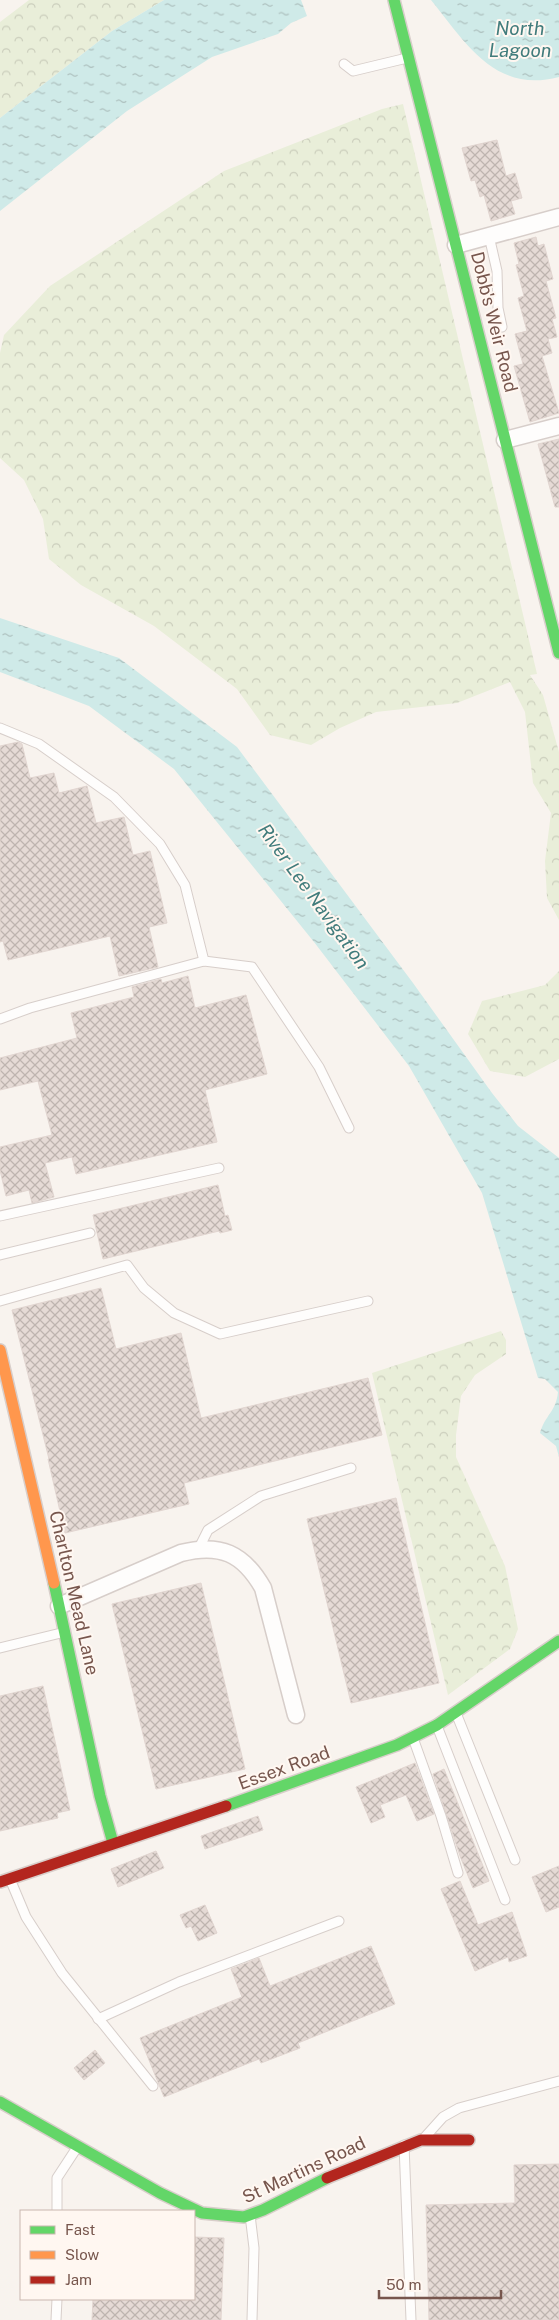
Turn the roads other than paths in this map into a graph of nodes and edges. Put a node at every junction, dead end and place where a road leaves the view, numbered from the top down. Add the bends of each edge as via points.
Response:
1 (394, 0) edge
2 (409, 58) junction
3 (344, 64) dead end
4 (559, 217) edge
5 (489, 236) junction
6 (456, 245) junction
7 (502, 327) dead end
8 (559, 426) edge
9 (505, 440) junction
10 (557, 634) edge
11 (559, 653) edge
12 (0, 728) edge
13 (204, 961) junction
14 (0, 1019) edge
15 (349, 1128) dead end
16 (219, 1168) dead end
17 (0, 1216) edge
18 (90, 1233) dead end
19 (0, 1255) edge
20 (0, 1301) edge
21 (368, 1301) dead end
22 (0, 1350) edge
23 (351, 1468) dead end
24 (199, 1548) junction
25 (60, 1606) junction
26 (65, 1632) junction
27 (559, 1641) edge
28 (0, 1648) edge
29 (456, 1712) junction
30 (296, 1716) dead end
31 (437, 1726) junction
32 (412, 1738) junction
33 (113, 1843) junction
34 (515, 1860) dead end
35 (458, 1873) dead end
36 (5, 1880) edge
37 (505, 1900) dead end
38 (338, 1921) dead end
39 (98, 2019) junction
40 (559, 2081) edge
41 (153, 2086) dead end
42 (0, 2102) edge
43 (421, 2140) junction
44 (469, 2140) dead end
45 (404, 2145) junction
46 (78, 2146) junction
47 (57, 2210) edge
48 (250, 2215) junction
49 (57, 2300) edge
50 (56, 2320) edge
51 (252, 2320) edge
52 (410, 2320) edge

1 - 2 street, Dobb's Weir Road
2 - 3 lane via 353,72
2 - 6 street, Dobb's Weir Road
4 - 5 street
5 - 6 street
5 - 7 lane via 497,271
6 - 9 street, Dobb's Weir Road
8 - 9 street
9 - 10 street, Dobb's Weir Road
10 - 11 street, Dobb's Weir Road
12 - 13 lane via 39,744 114,797 160,844 185,885
13 - 14 lane
13 - 15 lane via 252,967 318,1067
16 - 17 lane
18 - 19 lane
20 - 21 lane via 127,1265 144,1288 174,1313 220,1334
22 - 25 street, Charlton Mead Lane
23 - 24 lane via 262,1496 208,1530
24 - 25 street via 180,1553
24 - 30 street via 218,1549 237,1556 253,1570 264,1588
25 - 26 street, Charlton Mead Lane
26 - 28 lane
26 - 33 street, Charlton Mead Lane
27 - 29 street, Essex Road
29 - 31 street, Essex Road
29 - 34 lane
31 - 32 street, Essex Road
31 - 37 lane
32 - 33 street, Essex Road via 245,1800
32 - 35 lane
33 - 36 street, Essex Road
36 - 39 lane via 62,1973
38 - 39 lane via 179,1982
39 - 41 lane
40 - 43 lane via 459,2108 443,2117
42 - 46 street, St Martins Road
43 - 44 street, St Martins Road
43 - 45 street, St Martins Road
45 - 48 street, St Martins Road via 342,2170
45 - 52 lane
46 - 47 lane via 57,2178
46 - 48 street, St Martins Road via 202,2213
48 - 51 lane via 254,2248
49 - 50 lane

